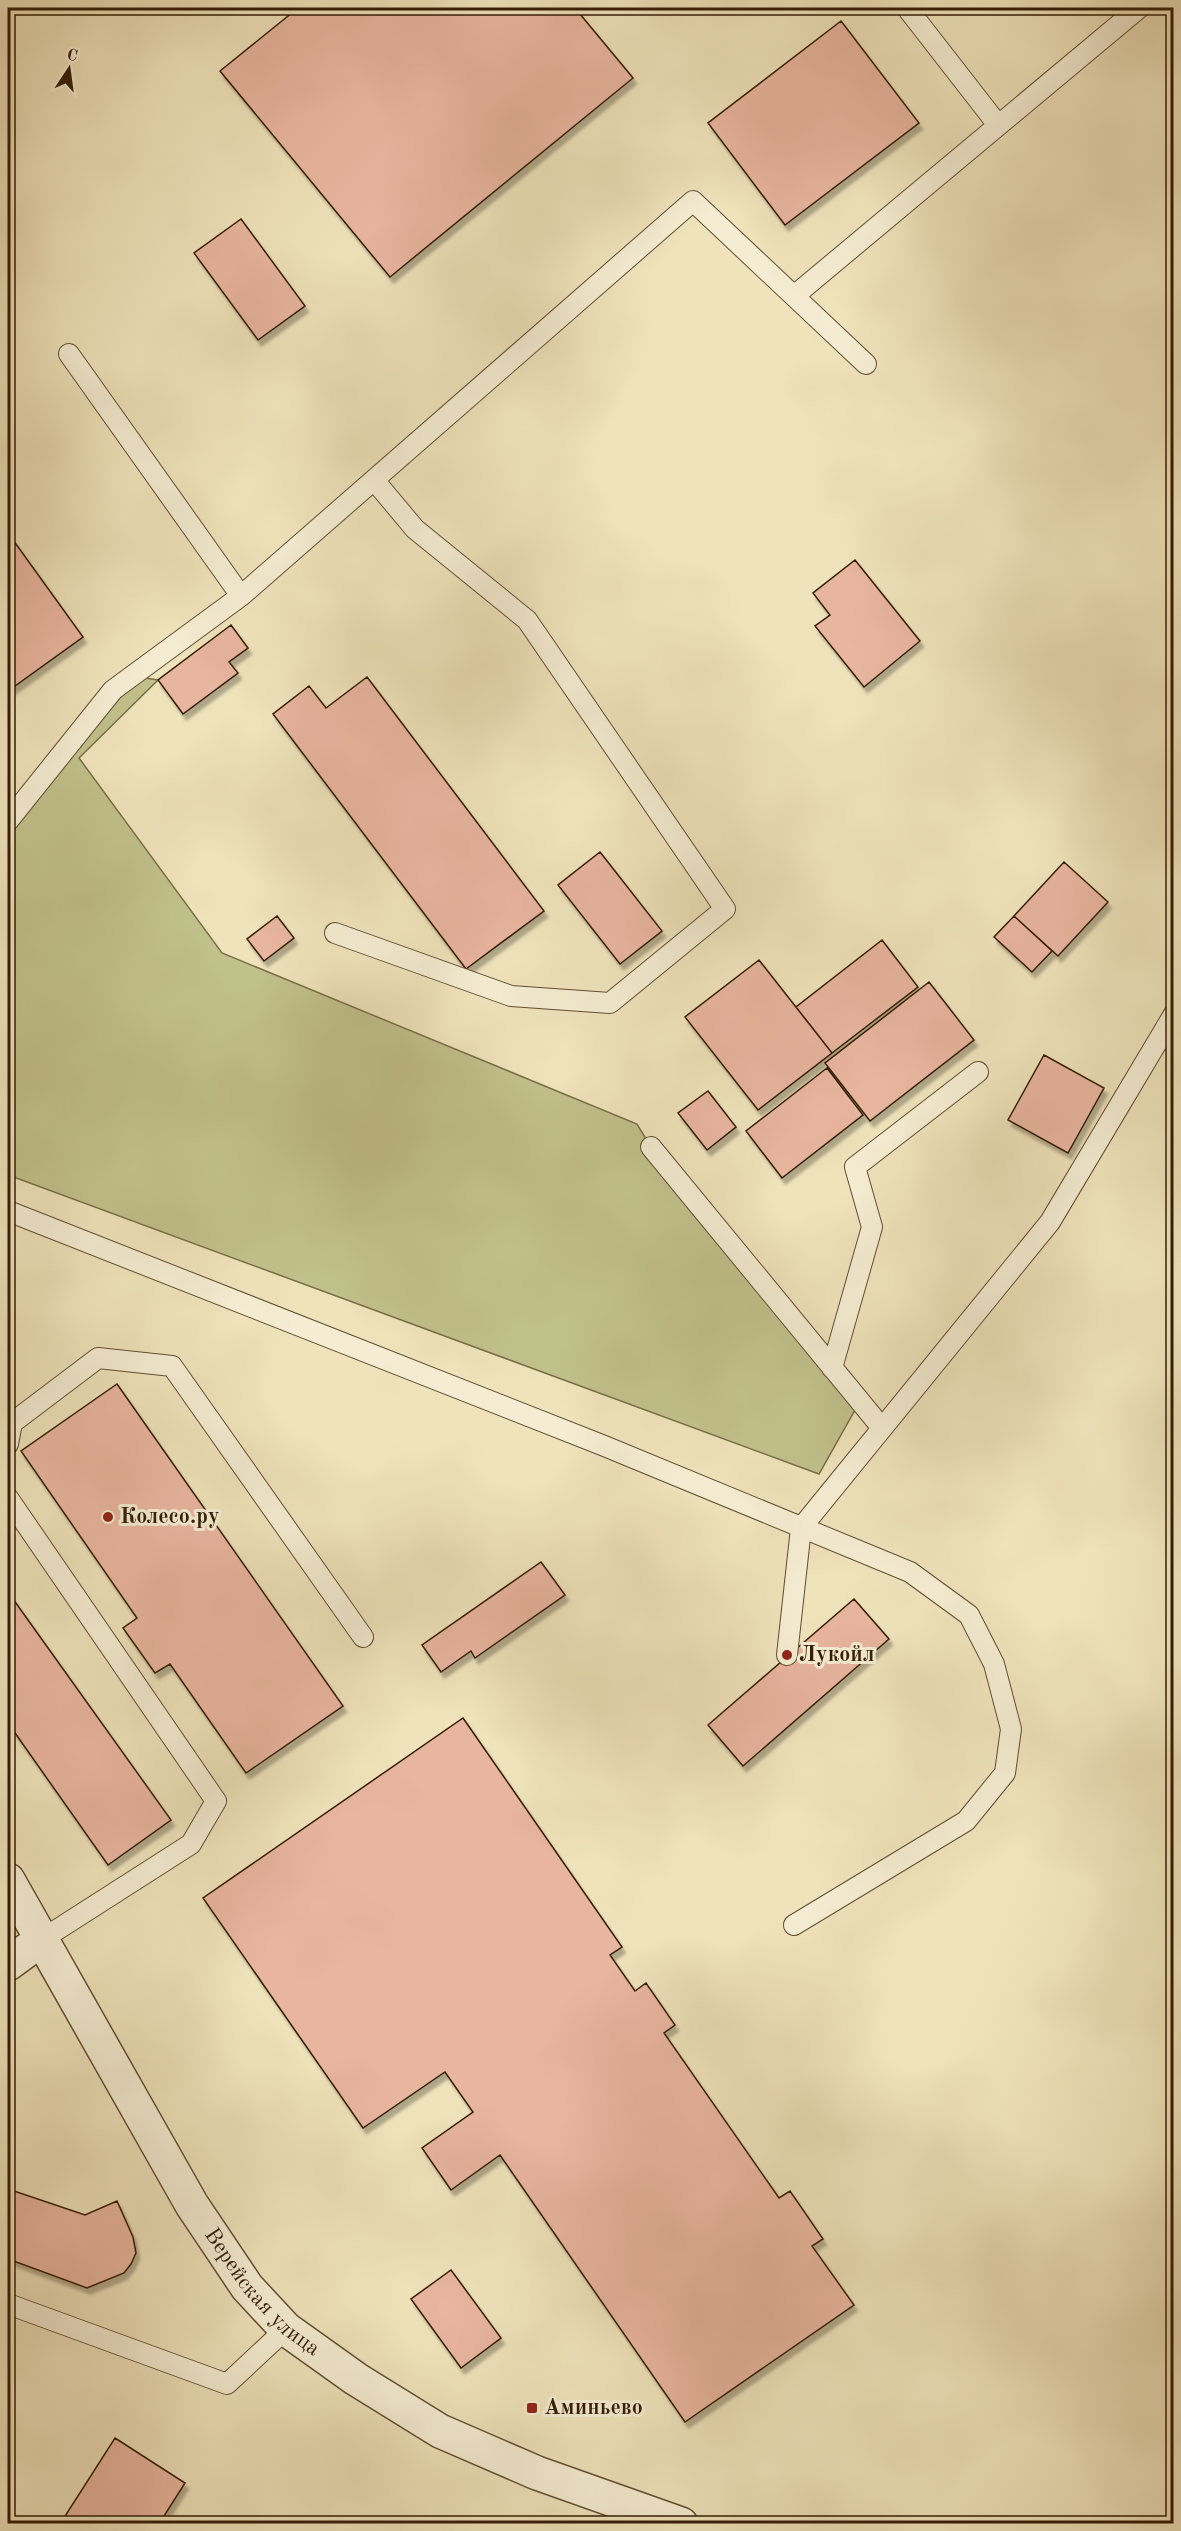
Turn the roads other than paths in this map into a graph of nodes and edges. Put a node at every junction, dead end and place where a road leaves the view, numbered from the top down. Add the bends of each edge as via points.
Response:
1 (907, 8) edge
2 (1139, 8) edge
3 (998, 125) junction
4 (794, 296) junction
5 (69, 354) dead end
6 (866, 364) dead end
7 (374, 480) junction
8 (241, 596) junction
9 (8, 821) edge
10 (335, 933) dead end
11 (1173, 1014) edge
12 (978, 1072) dead end
13 (651, 1147) dead end
14 (9, 1214) edge
15 (832, 1368) junction
16 (882, 1428) junction
17 (8, 1444) edge
18 (8, 1498) edge
19 (801, 1528) junction
20 (363, 1637) dead end
21 (787, 1654) dead end
22 (8, 1880) edge
23 (794, 1925) dead end
24 (41, 1940) junction
25 (8, 1964) edge
26 (8, 2304) edge
27 (286, 2329) junction
28 (681, 2523) edge

1 - 3 lane
2 - 3 lane
3 - 4 lane
4 - 6 lane
4 - 7 lane via 693,201
5 - 8 lane
7 - 8 lane
7 - 10 lane via 415,529 527,620 725,909 610,1003 512,996
8 - 9 lane via 113,690
11 - 16 lane via 1050,1222
12 - 15 lane via 855,1167 872,1227
13 - 15 lane
14 - 19 lane via 602,1445
15 - 16 lane
16 - 19 lane
17 - 20 lane via 12,1423 98,1358 172,1366
18 - 24 lane via 216,1801 191,1844
19 - 21 lane
19 - 23 lane via 910,1572 969,1615 994,1664 1011,1729 1005,1773 966,1821
22 - 24 street, Верейская улица
24 - 25 street
24 - 27 street, Верейская улица via 192,2205 247,2286
26 - 27 lane via 228,2384
27 - 28 street, Верейская улица via 356,2379 440,2431 537,2474

